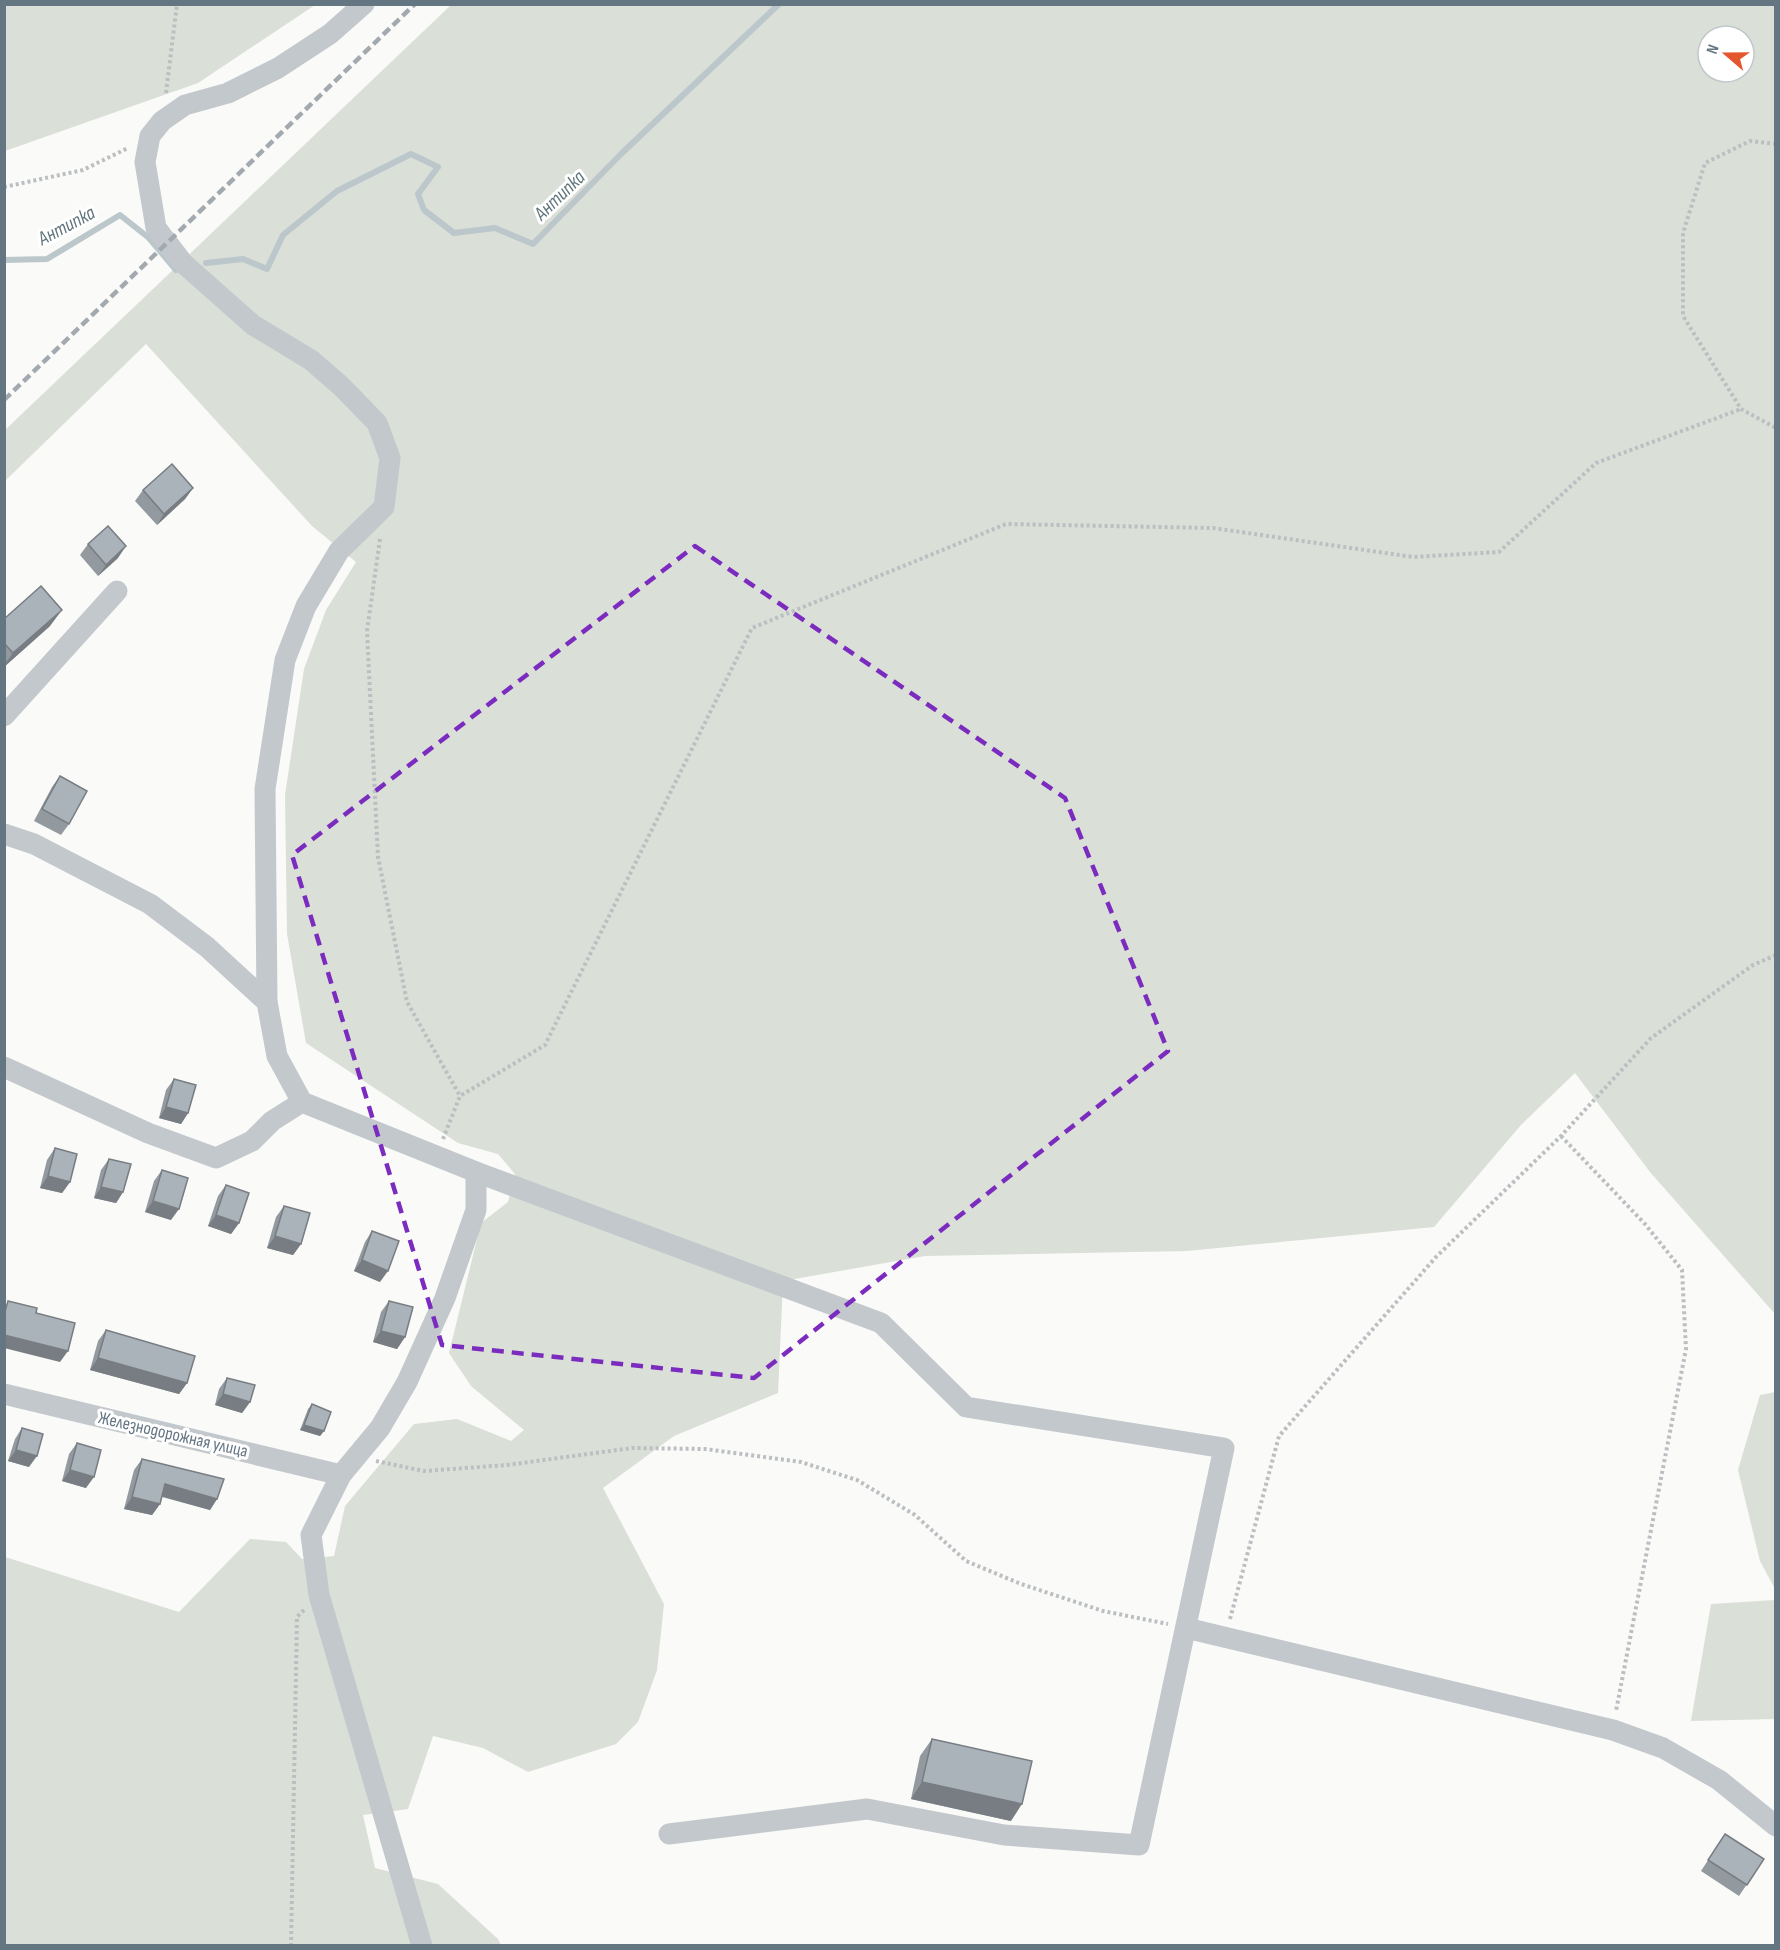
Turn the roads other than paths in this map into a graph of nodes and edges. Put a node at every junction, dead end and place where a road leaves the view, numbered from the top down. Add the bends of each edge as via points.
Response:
1 (364, 4) edge
2 (117, 591) dead end
3 (4, 716) edge
4 (4, 834) edge
5 (267, 1002) junction
6 (4, 1067) edge
7 (302, 1102) junction
8 (476, 1172) junction
9 (4, 1394) edge
10 (341, 1475) junction
11 (1186, 1628) junction
12 (1776, 1826) edge
13 (669, 1834) dead end
14 (422, 1946) edge

1 - 5 street via 330,34 278,68 228,93 185,105 156,129 145,162 156,228 183,263 253,325 311,360 341,386 377,423 390,458 384,507 339,551 306,606 285,660 265,789
2 - 3 street
4 - 5 street via 34,844 150,904 207,947
5 - 7 street via 277,1056
6 - 7 street via 148,1133 216,1158 252,1141
7 - 8 street
8 - 10 street via 476,1210 445,1298 407,1383 380,1428
8 - 11 street via 881,1323 966,1407 1224,1448
9 - 10 street, Железнодорожная улица
10 - 14 street via 311,1535 319,1595
11 - 12 street via 1612,1730 1663,1748 1719,1779
11 - 13 street via 1138,1845 1004,1835 867,1809

